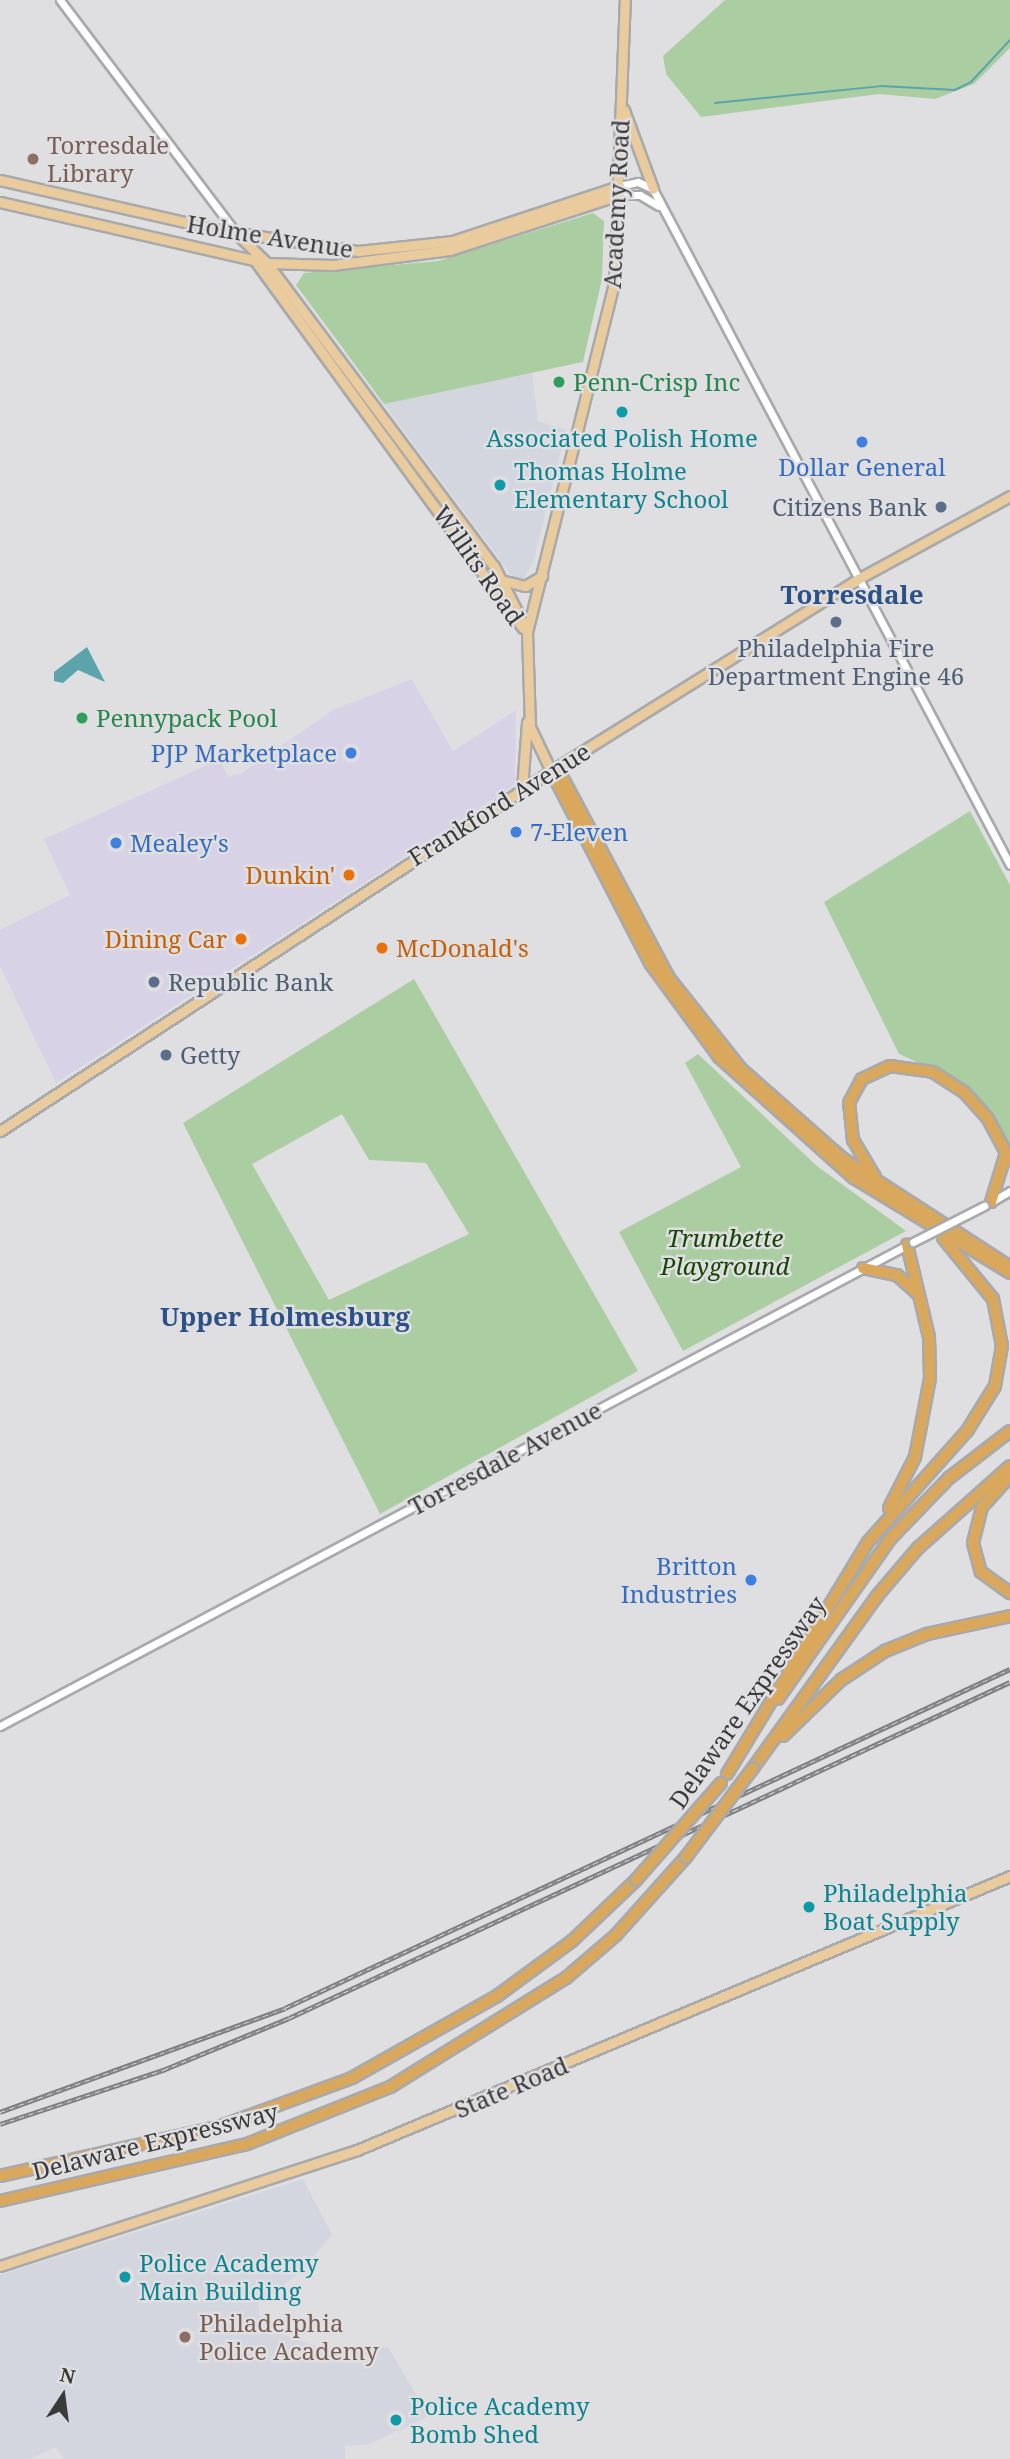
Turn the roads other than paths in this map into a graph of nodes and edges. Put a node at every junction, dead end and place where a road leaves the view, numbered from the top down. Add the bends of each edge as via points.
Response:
1 (60, 0) edge
2 (625, 0) edge
3 (622, 102) junction
4 (0, 180) edge
5 (653, 189) junction
6 (619, 191) junction
7 (0, 202) edge
8 (659, 206) junction
9 (236, 233) junction
10 (254, 260) junction
11 (267, 263) junction
12 (1010, 496) edge
13 (542, 576) junction
14 (858, 579) junction
15 (503, 581) junction
16 (527, 632) junction
17 (528, 716) junction
18 (551, 771) junction
19 (522, 789) junction
20 (1010, 865) edge
21 (0, 1131) edge
22 (1008, 1156) edge
23 (881, 1185) junction
24 (1010, 1191) edge
25 (988, 1204) junction
26 (909, 1213) junction
27 (962, 1236) junction
28 (910, 1243) junction
29 (1010, 1257) edge
30 (1010, 1267) edge
31 (863, 1268) junction
32 (1010, 1273) edge
33 (918, 1295) junction
34 (1010, 1431) edge
35 (1010, 1466) edge
36 (1010, 1476) edge
37 (879, 1526) junction
38 (1010, 1593) edge
39 (1010, 1616) edge
40 (0, 1726) edge
41 (756, 1764) junction
42 (724, 1778) junction
43 (1010, 1876) edge
44 (0, 2176) edge
45 (0, 2201) edge
46 (0, 2266) edge

1 - 9 street, Willits Road
2 - 3 main road, Academy Road
3 - 5 main road
3 - 6 main road, Academy Road
4 - 9 main road, Holme Avenue
5 - 6 street via 642,182
5 - 8 street
6 - 8 street via 644,196
6 - 9 main road, Holme Avenue via 463,238 403,249 325,249
6 - 11 main road, Holme Avenue via 418,257 349,265
6 - 13 main road, Academy Road via 612,293
7 - 10 main road, Holme Avenue
8 - 14 street
9 - 10 main road, Willits Road
9 - 11 main road, Willits Road
10 - 11 main road, Holme Avenue
10 - 16 main road, Willits Road
11 - 15 main road, Willits Road
12 - 14 main road, Frankford Avenue
13 - 15 main road via 526,586
13 - 16 main road, Academy Road
14 - 18 main road, Frankford Avenue
14 - 20 street
15 - 16 main road, Willits Road
16 - 17 main road, Academy Road
17 - 18 main road, Academy Road
17 - 19 main road
18 - 19 main road, Frankford Avenue
18 - 23 highway via 561,775 657,959 710,1035 791,1117
18 - 26 highway via 638,943 704,1040 804,1139
19 - 21 main road, Frankford Avenue
22 - 23 highway via 988,1119 951,1082 915,1066 882,1067 857,1085 848,1118 858,1153
22 - 25 highway
23 - 27 highway
24 - 25 street, Torresdale Avenue
25 - 28 street, Torresdale Avenue, bridge
26 - 32 highway
26 - 37 highway via 975,1269 993,1299 1002,1346 985,1406
27 - 29 highway
27 - 30 highway
28 - 31 street, Torresdale Avenue
28 - 33 highway
31 - 33 highway via 897,1275
31 - 40 street, Torresdale Avenue
33 - 37 highway via 931,1356 928,1405 915,1457
34 - 42 highway, Delaware Expressway via 949,1478 890,1539
35 - 41 highway, Delaware Expressway via 893,1577
36 - 38 highway via 982,1507 973,1544 981,1572
37 - 42 highway
39 - 41 highway via 927,1634 885,1651 841,1680
41 - 45 highway, Delaware Expressway, bridge via 686,1857 616,1935 566,1978 390,2087 247,2144
42 - 44 highway, Delaware Expressway, bridge via 636,1880 572,1941 497,1996 352,2078 221,2126
43 - 46 main road, State Road via 357,2150

